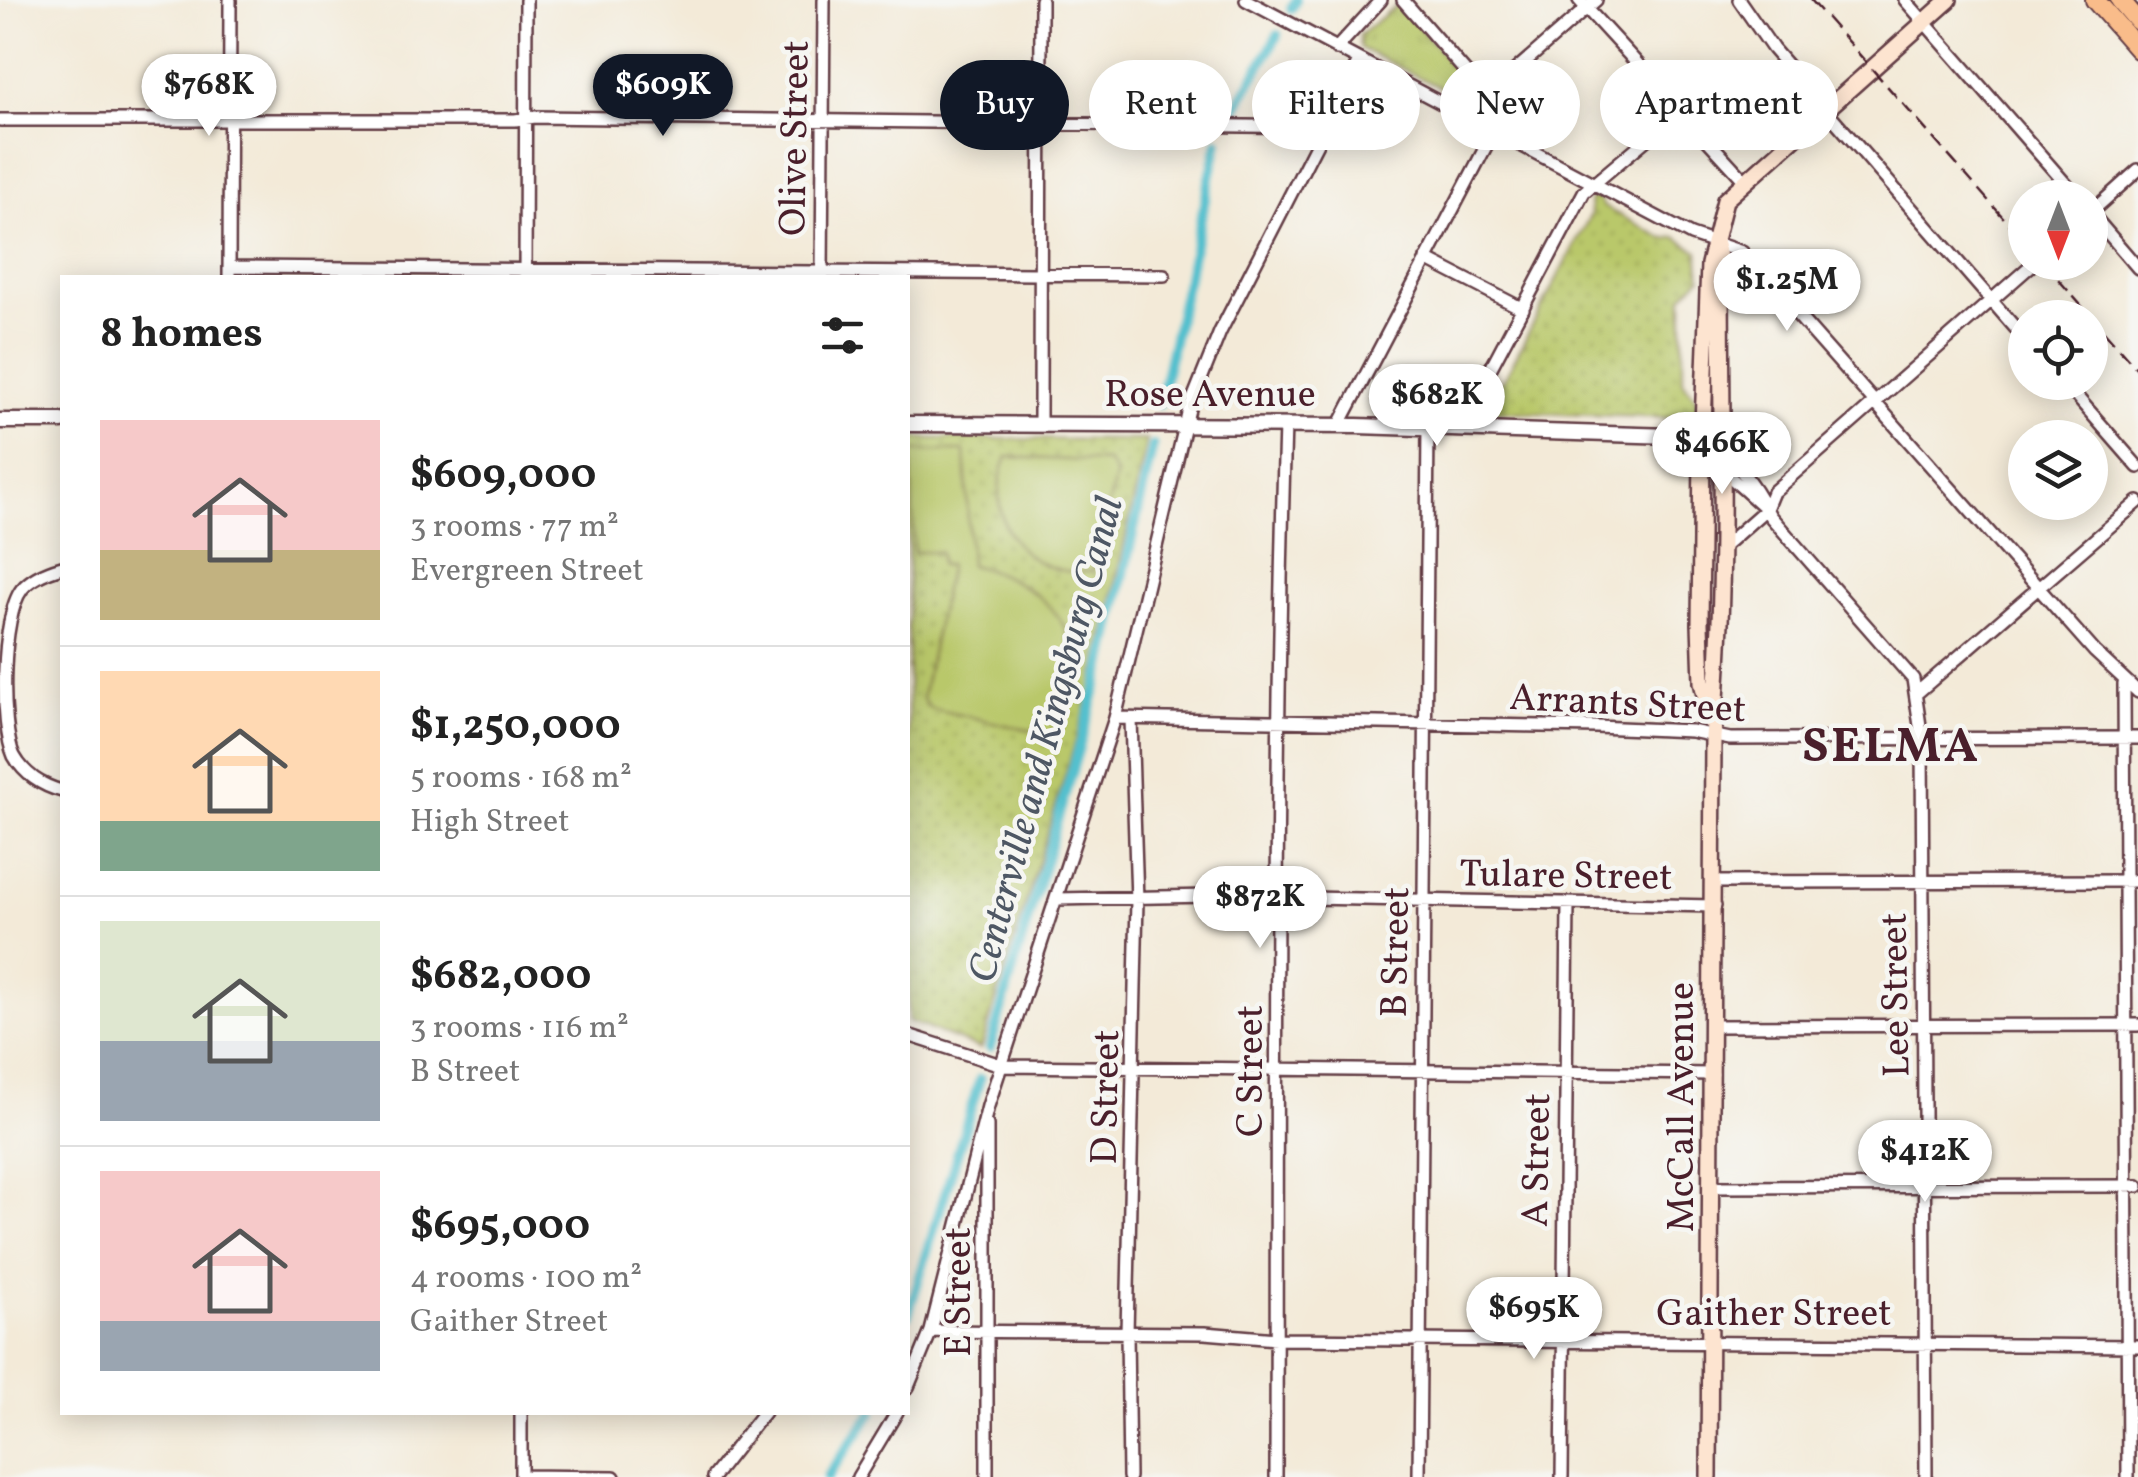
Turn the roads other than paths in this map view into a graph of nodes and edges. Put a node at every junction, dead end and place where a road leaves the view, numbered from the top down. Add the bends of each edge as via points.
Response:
1 (230, 0) edge
2 (526, 0) edge
3 (824, 0) edge
4 (1042, 0) edge
5 (1246, 0) edge
6 (1381, 0) edge
7 (1402, 0) edge
8 (1739, 0) edge
9 (1905, 0) edge
10 (1949, 0) edge
11 (2095, 0) edge
12 (2120, 0) edge
13 (1587, 3) edge
14 (2138, 20) edge
15 (1924, 21) junction
16 (1336, 48) junction
17 (2138, 49) edge
18 (1042, 60) edge
19 (1357, 60) edge
20 (1456, 60) edge
21 (1526, 60) edge
22 (1636, 60) edge
23 (1784, 60) edge
24 (1838, 97) edge
25 (526, 118) junction
26 (0, 120) edge
27 (230, 120) junction
28 (823, 120) junction
29 (940, 122) edge
30 (1069, 123) edge
31 (1838, 123) edge
32 (1252, 126) edge
33 (1041, 150) edge
34 (1314, 150) edge
35 (1484, 150) edge
36 (1529, 150) edge
37 (1635, 150) edge
38 (1716, 150) edge
39 (1779, 150) edge
40 (2138, 170) edge
41 (2062, 180) edge
42 (1745, 181) junction
43 (1594, 185) junction
44 (2108, 196) edge
45 (2108, 233) edge
46 (1715, 241) junction
47 (1426, 259) junction
48 (2138, 268) edge
49 (229, 272) edge
50 (526, 273) edge
51 (1040, 274) junction
52 (822, 275) edge
53 (1164, 276) dead end
54 (2014, 280) edge
55 (1991, 301) junction
56 (1523, 309) junction
57 (2008, 320) edge
58 (2080, 400) edge
59 (1876, 403) junction
60 (0, 421) edge
61 (60, 421) edge
62 (910, 424) edge
63 (1040, 425) junction
64 (1185, 425) junction
65 (1285, 425) junction
66 (1338, 426) junction
67 (1428, 427) junction
68 (1467, 428) junction
69 (1699, 442) junction
70 (1721, 456) junction
71 (2138, 467) edge
72 (2138, 502) edge
73 (1766, 509) junction
74 (1723, 547) junction
75 (60, 568) edge
76 (2040, 590) junction
77 (4, 618) edge
78 (2122, 680) junction
79 (1918, 692) junction
80 (2138, 692) edge
81 (1115, 718) junction
82 (1131, 719) junction
83 (1276, 721) junction
84 (1426, 725) junction
85 (1713, 736) junction
86 (2133, 738) edge
87 (1922, 739) junction
88 (60, 790) edge
89 (1923, 880) junction
90 (2133, 881) edge
91 (1714, 882) junction
92 (1057, 899) junction
93 (1137, 900) junction
94 (1280, 900) junction
95 (1425, 902) junction
96 (1568, 904) junction
97 (1715, 906) junction
98 (1925, 1025) junction
99 (2133, 1025) edge
100 (1713, 1026) junction
101 (910, 1035) edge
102 (1004, 1066) junction
103 (1136, 1068) junction
104 (1280, 1069) junction
105 (1423, 1071) junction
106 (1566, 1072) junction
107 (1713, 1074) junction
108 (988, 1106) junction
109 (1924, 1185) junction
110 (2133, 1186) edge
111 (1712, 1187) junction
112 (930, 1331) junction
113 (986, 1332) junction
114 (1127, 1332) junction
115 (1276, 1340) junction
116 (1420, 1340) junction
117 (1562, 1342) junction
118 (1924, 1342) junction
119 (1713, 1343) junction
120 (2133, 1346) edge
121 (910, 1383) edge
122 (521, 1415) edge
123 (762, 1415) edge
124 (895, 1415) edge
125 (521, 1476) edge
126 (614, 1477) edge
127 (713, 1477) edge
128 (858, 1477) edge
129 (987, 1477) edge
130 (1129, 1477) edge
131 (1276, 1477) edge
132 (1419, 1477) edge
133 (1562, 1477) edge
134 (1710, 1477) edge
135 (1926, 1477) edge
136 (2128, 1477) edge

1 - 27 street
2 - 25 street
3 - 28 street, Olive Street
4 - 18 street
5 - 16 street
6 - 16 street
7 - 20 street
8 - 23 street
9 - 15 street
10 - 15 main road
11 - 17 main road
12 - 14 main road
13 - 21 street
13 - 22 street
15 - 24 main road
15 - 41 street
16 - 19 street
25 - 27 street
25 - 28 street
25 - 50 street
26 - 27 street
27 - 49 street
28 - 29 street
28 - 52 street, Olive Street
30 - 32 street
31 - 55 street
33 - 51 street
34 - 64 street via 1220,332
35 - 47 street
36 - 43 street
37 - 43 street
38 - 42 street
39 - 42 main road
40 - 44 street
42 - 46 main road via 1725,200
43 - 46 street via 1691,236
43 - 56 street via 1584,192
45 - 48 street
46 - 59 street via 1742,252
46 - 69 main road, McCall Avenue
46 - 70 main road, McCall Avenue via 1721,265
47 - 56 street
47 - 66 street
49 - 50 street
50 - 52 street
51 - 52 street
51 - 53 street
51 - 63 street
54 - 55 street
55 - 57 street
55 - 59 street
56 - 68 street via 1468,411
58 - 71 street
59 - 73 street via 1772,494
59 - 76 street
60 - 61 street
62 - 63 street, Rose Avenue
63 - 64 street, Rose Avenue
64 - 65 street, Rose Avenue
64 - 81 street
65 - 66 street, Rose Avenue
65 - 83 street, C Street
66 - 67 street, Rose Avenue
67 - 68 street, Rose Avenue
67 - 84 street, B Street
68 - 69 street, Rose Avenue
69 - 70 street
69 - 85 main road, McCall Avenue via 1701,663
70 - 73 street
70 - 74 main road, McCall Avenue
72 - 76 street
73 - 74 street
73 - 79 street
74 - 85 main road, McCall Avenue
75 - 77 street via 30,581
76 - 78 street
76 - 79 street
77 - 88 street via 10,748 27,773
78 - 80 street
78 - 86 street
79 - 87 street, Lee Street
81 - 82 street, Arrants Street
81 - 92 street
82 - 83 street, Arrants Street
82 - 93 street, D Street
83 - 84 street, Arrants Street
83 - 94 street, C Street
84 - 85 street, Arrants Street via 1691,730
84 - 95 street, B Street
85 - 87 street, Arrants Street
85 - 91 main road, McCall Avenue
86 - 87 street, Arrants Street
86 - 90 street
87 - 89 street, Lee Street
89 - 90 street, Tulare Street
89 - 91 street, Tulare Street
89 - 98 street, Lee Street
90 - 99 street
91 - 97 main road, McCall Avenue
92 - 93 street, Tulare Street
92 - 102 street
93 - 94 street, Tulare Street
93 - 103 street, D Street
94 - 95 street, Tulare Street
94 - 104 street, C Street
95 - 96 street, Tulare Street
95 - 105 street, B Street
96 - 97 street, Tulare Street
96 - 106 street, A Street
97 - 100 main road, McCall Avenue
98 - 99 street
98 - 100 street
98 - 109 street, Lee Street
99 - 110 street
100 - 107 main road, McCall Avenue
101 - 102 street
102 - 103 street
102 - 108 street
103 - 104 street
103 - 114 street, D Street
104 - 105 street
104 - 115 street, C Street
105 - 106 street
105 - 116 street, B Street
106 - 107 street
106 - 117 street, A Street
107 - 111 main road, McCall Avenue
108 - 112 street
108 - 113 street, E Street
109 - 110 street
109 - 111 street
109 - 118 street, Lee Street
110 - 120 street
111 - 119 main road, McCall Avenue
112 - 113 street, Gaither Street
112 - 121 street
113 - 114 street, Gaither Street
113 - 129 street, E Street
114 - 115 street, Gaither Street
114 - 130 street, D Street
115 - 116 street, Gaither Street
115 - 131 street, C Street
116 - 117 street, Gaither Street
116 - 132 street, B Street
117 - 119 street, Gaither Street
117 - 133 street, A Street
118 - 119 street, Gaither Street
118 - 120 street, Gaither Street
118 - 135 street, Lee Street
119 - 134 main road, McCall Avenue
120 - 136 street
122 - 125 street
123 - 127 street
124 - 128 street
125 - 126 street

